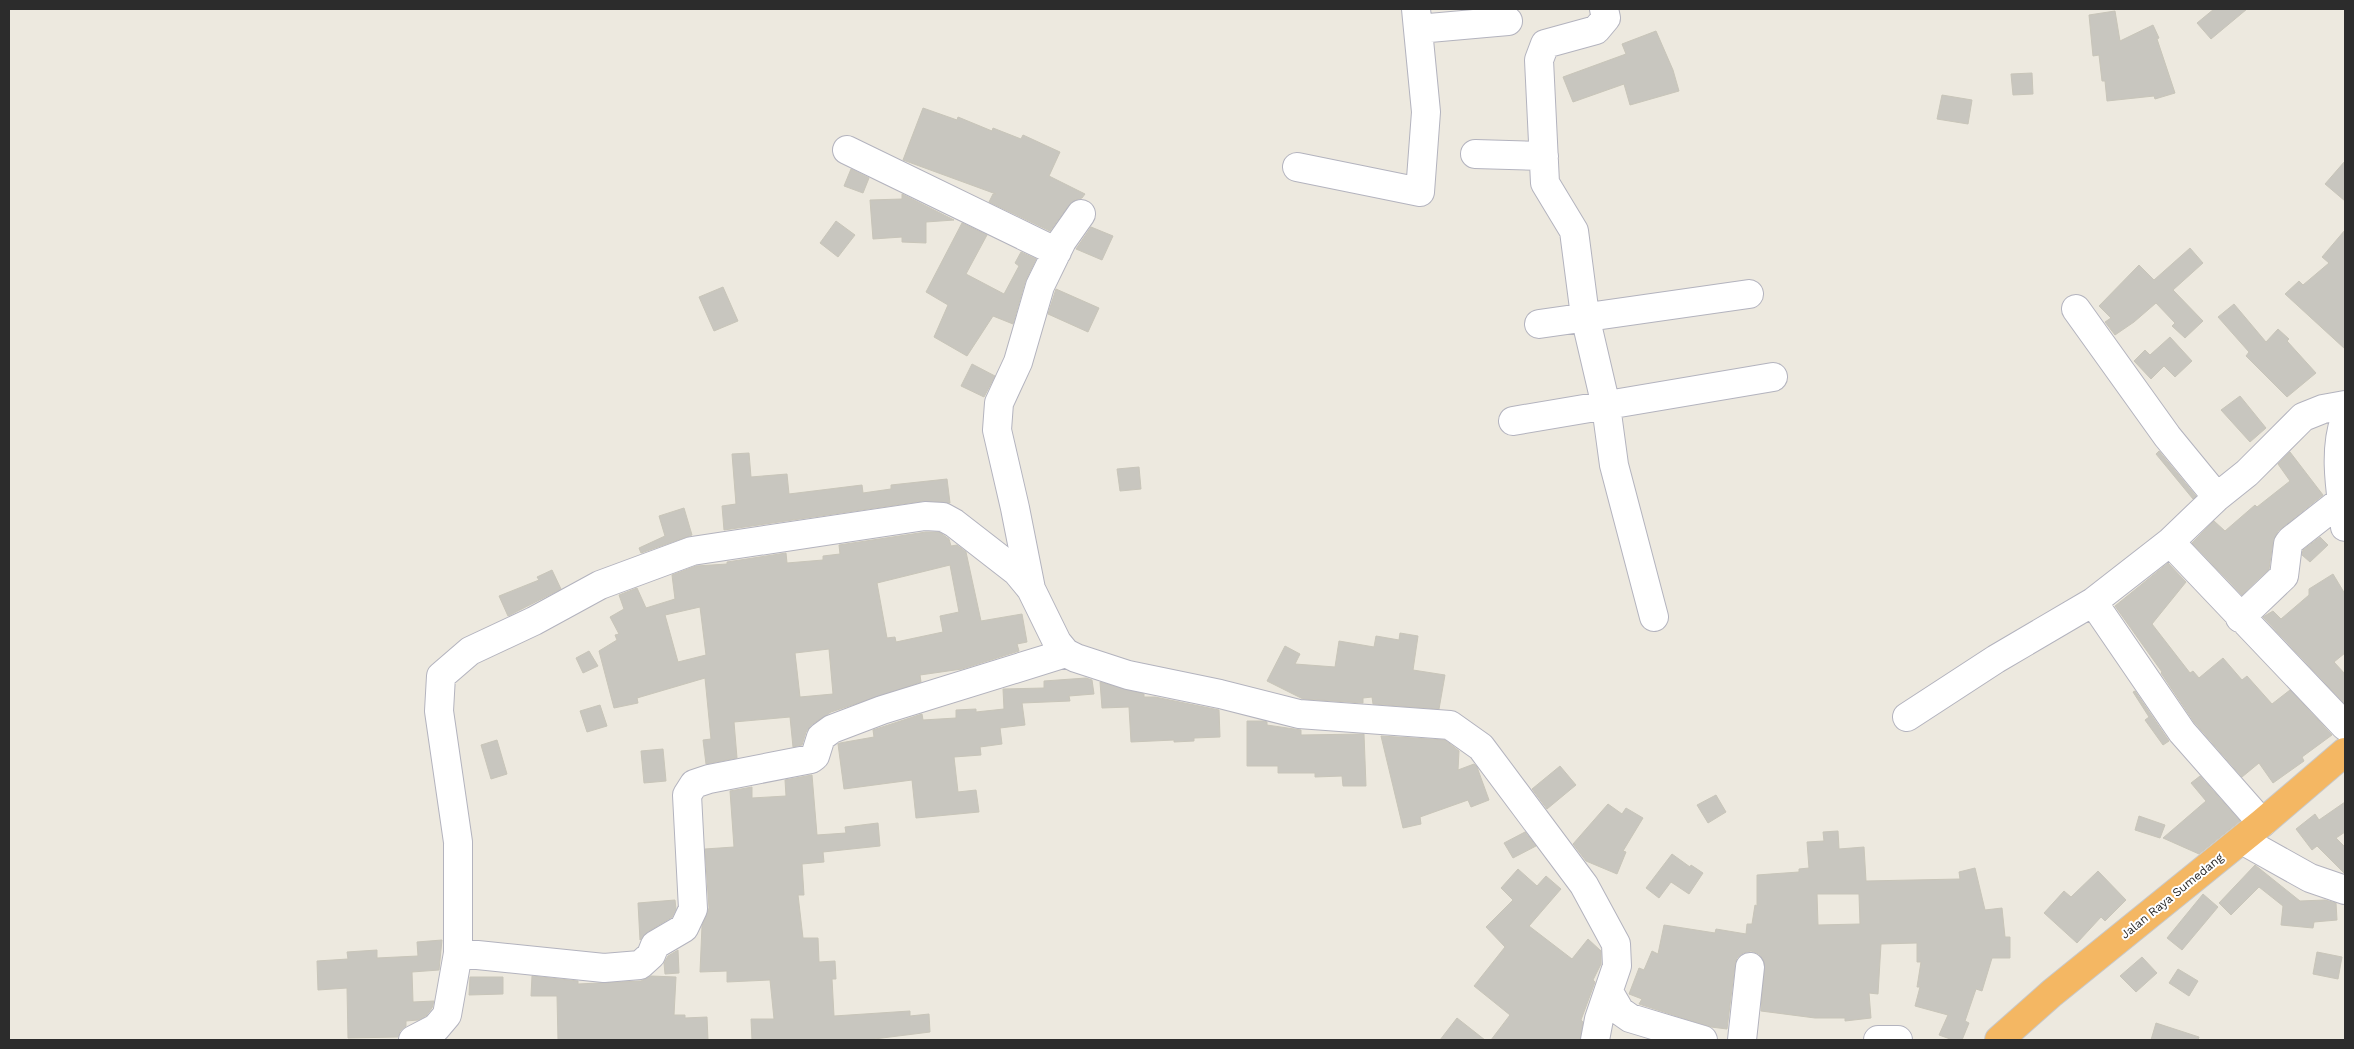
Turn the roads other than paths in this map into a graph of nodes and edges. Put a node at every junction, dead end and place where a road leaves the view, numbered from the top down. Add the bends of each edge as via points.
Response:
1 (1604, 9) edge
2 (1417, 19) edge
3 (1508, 21) dead end
4 (847, 150) dead end
5 (1475, 154) dead end
6 (1544, 156) junction
7 (1297, 167) dead end
8 (1081, 214) dead end
9 (1057, 252) junction
10 (1749, 294) dead end
11 (2076, 309) dead end
12 (1585, 316) junction
13 (1539, 324) dead end
14 (1773, 377) dead end
15 (2345, 405) edge
16 (1606, 406) junction
17 (2345, 419) edge
18 (1513, 421) dead end
19 (2217, 498) junction
20 (2342, 500) junction
21 (2345, 527) edge
22 (2170, 542) junction
23 (1031, 589) junction
24 (2093, 602) junction
25 (1654, 617) dead end
26 (2240, 618) junction
27 (1066, 652) junction
28 (1907, 717) dead end
29 (2345, 726) edge
30 (2345, 752) edge
31 (2252, 832) junction
32 (2345, 890) edge
33 (458, 953) junction
34 (1750, 967) dead end
35 (1608, 992) junction
36 (2006, 1034) edge
37 (413, 1040) edge
38 (1595, 1040) edge
39 (1703, 1040) edge
40 (1742, 1040) edge
41 (1878, 1040) edge
42 (1898, 1040) edge
43 (1983, 1040) edge

1 - 6 street via 1606,18 1596,30 1545,44 1539,60
2 - 3 street
2 - 7 street via 1426,112 1420,192
4 - 9 street
5 - 6 street
6 - 12 street via 1545,182 1574,231
8 - 9 street
9 - 23 street via 1040,286 1018,362 999,403 997,430
10 - 12 street
11 - 19 street via 2167,436
12 - 13 street
12 - 16 street
14 - 16 street
15 - 19 street via 2302,417 2247,473
16 - 18 street
16 - 25 street via 1614,465
17 - 20 street via 2340,438
19 - 22 street
20 - 21 street
20 - 26 street via 2291,540 2284,576
22 - 24 street
22 - 26 street
23 - 27 street via 1057,642
23 - 33 street via 1017,572 954,523 943,516 925,516 692,551 600,585 470,651 441,676 439,711 458,842
24 - 28 street via 1996,659
24 - 31 street
26 - 29 street
27 - 33 street via 918,698 832,729 821,737 811,759 694,784 688,795 693,909 684,928 655,945 651,955 640,965 604,968
27 - 35 street via 1128,675 1300,714 1450,725 1468,736 1481,747 1584,884 1616,944 1617,966
30 - 31 highway, Jalan Raya Sumedang
31 - 32 street via 2310,878
31 - 36 highway, Jalan Raya Sumedang
33 - 37 street via 447,1014 436,1028
34 - 40 street
35 - 38 street
35 - 39 street via 1620,1011 1630,1018
36 - 43 street
41 - 42 street

